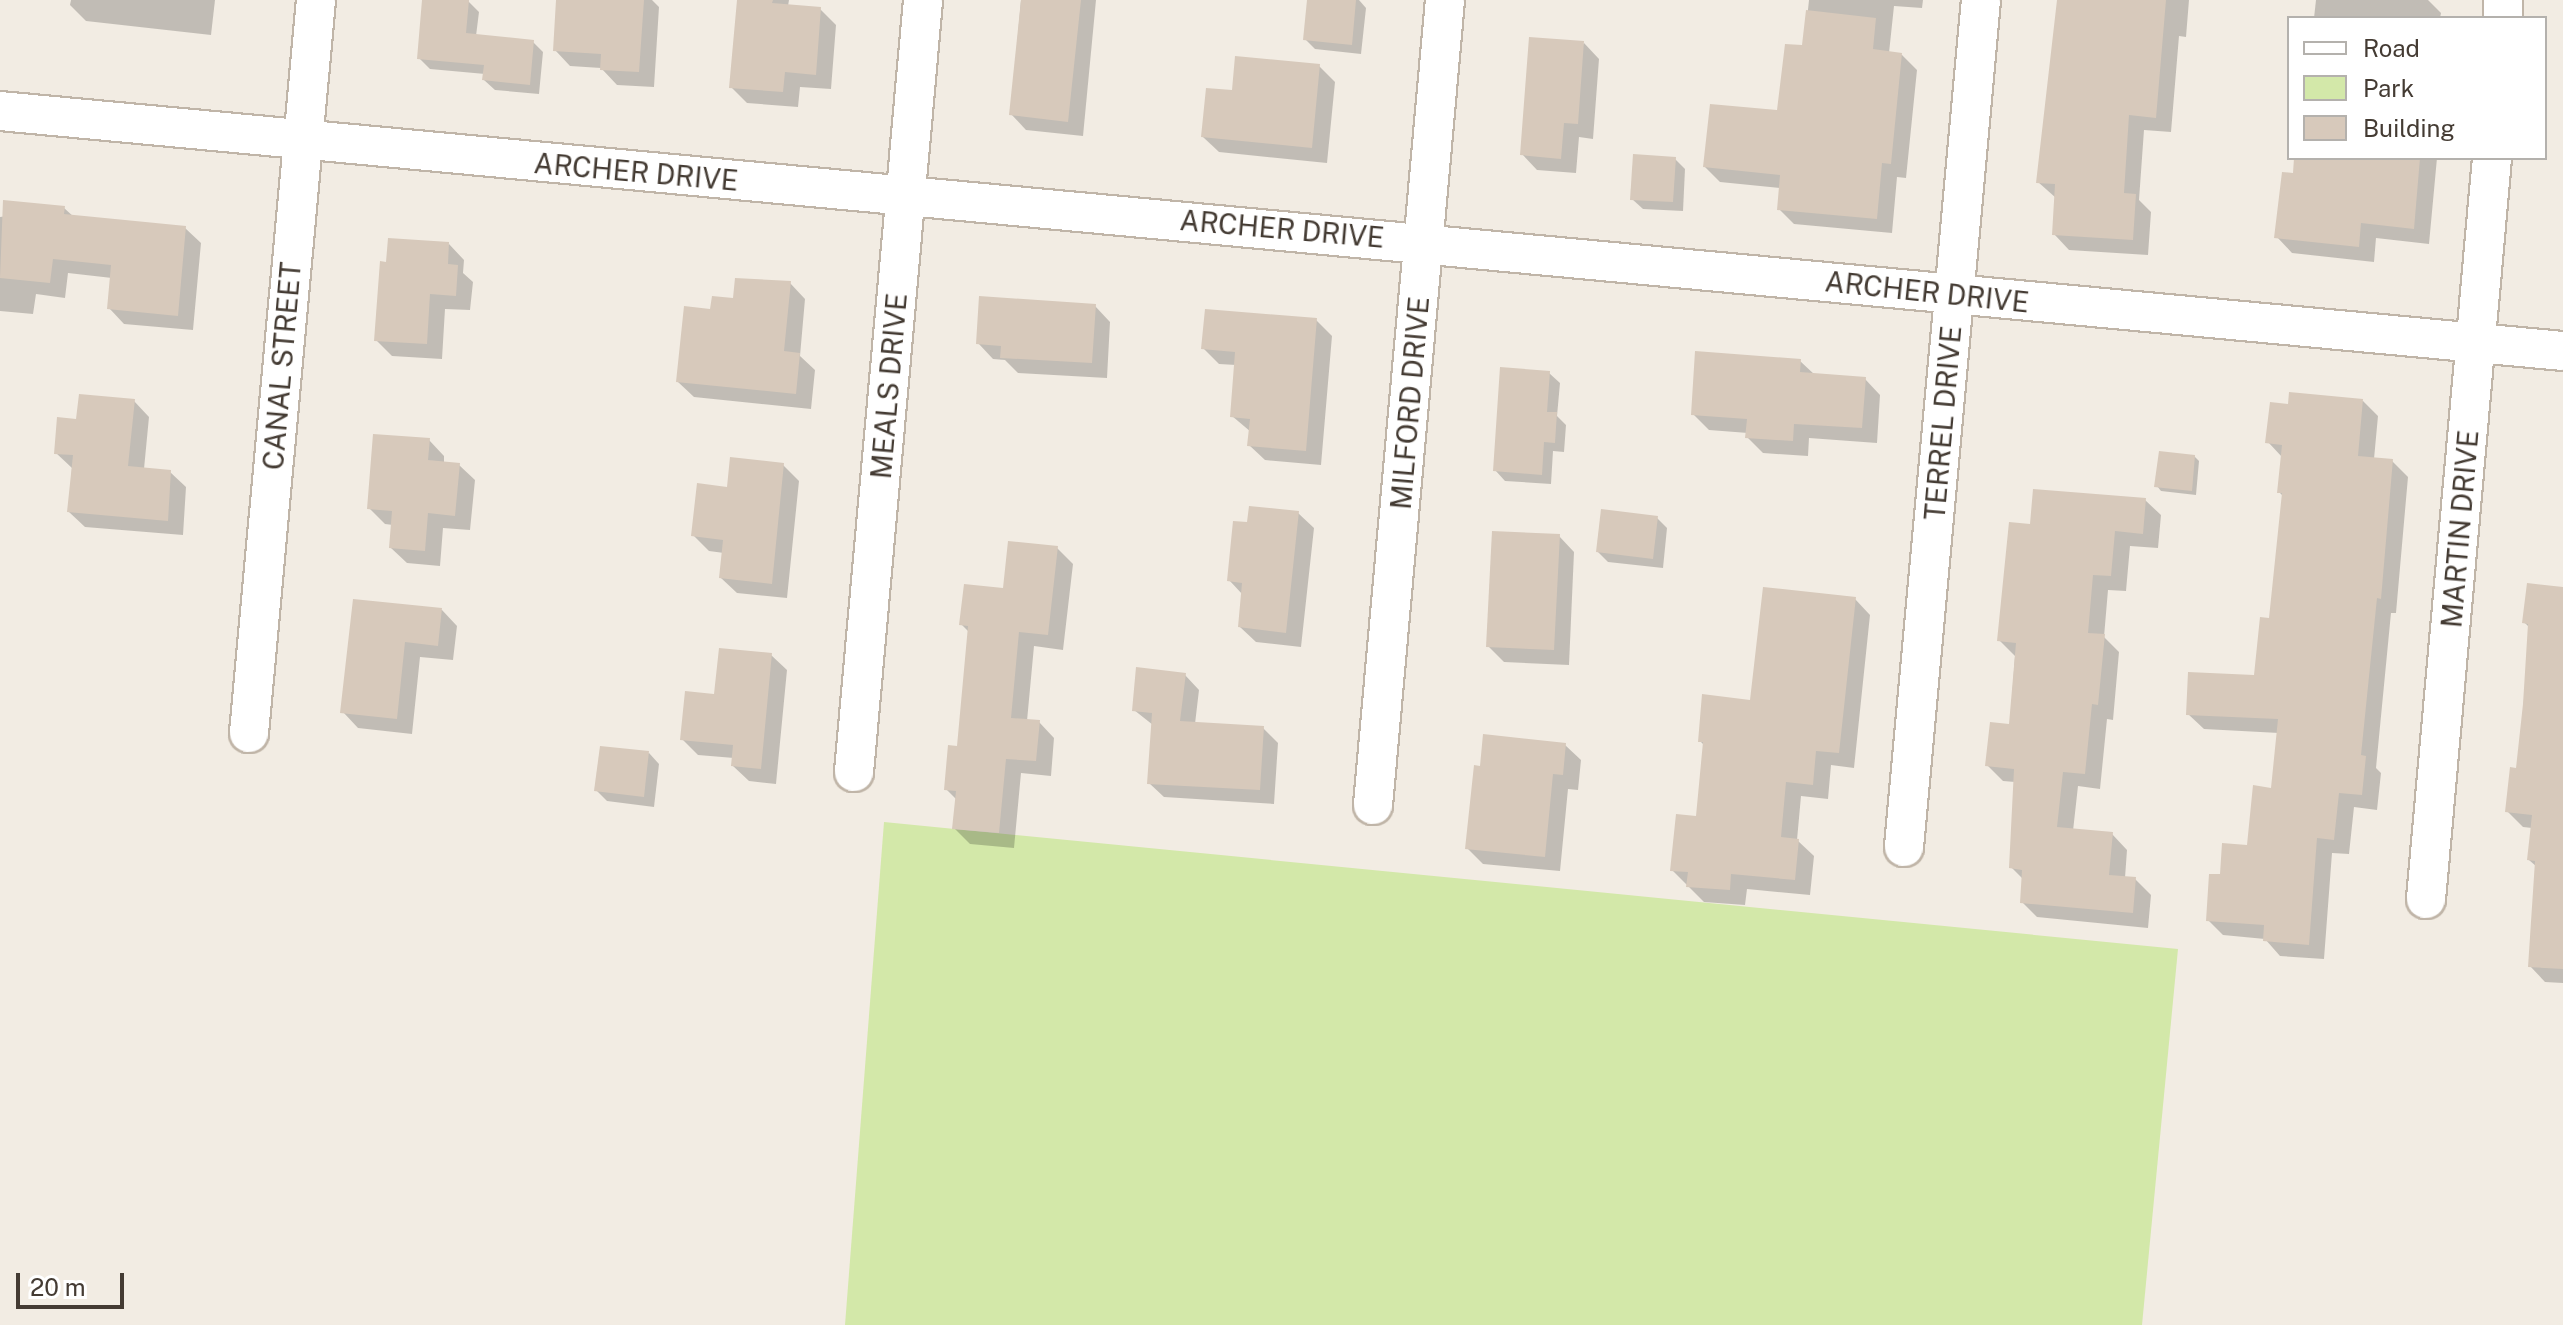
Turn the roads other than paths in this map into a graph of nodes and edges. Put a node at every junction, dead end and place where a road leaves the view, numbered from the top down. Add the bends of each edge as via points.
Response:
1 (316, 0) edge
2 (923, 0) edge
3 (1445, 0) edge
4 (1981, 0) edge
5 (0, 111) edge
6 (303, 140) junction
7 (2492, 160) edge
8 (906, 197) junction
9 (1425, 242) junction
10 (1955, 295) junction
11 (2477, 343) junction
12 (2563, 351) edge
13 (249, 733) dead end
14 (854, 772) dead end
15 (1373, 805) dead end
16 (1904, 847) dead end
17 (2426, 899) dead end

1 - 6 street, CANAL STREET
2 - 8 street, MEALS DRIVE
3 - 9 street, MILFORD DRIVE
4 - 10 street, TERREL DRIVE
5 - 6 street, ARCHER DRIVE
6 - 8 street, ARCHER DRIVE
6 - 13 street, CANAL STREET
7 - 11 street, MARTIN DRIVE
8 - 9 street, ARCHER DRIVE
8 - 14 street, MEALS DRIVE
9 - 10 street, ARCHER DRIVE
9 - 15 street, MILFORD DRIVE
10 - 11 street, ARCHER DRIVE
10 - 16 street, TERREL DRIVE
11 - 12 street, ARCHER DRIVE
11 - 17 street, MARTIN DRIVE

